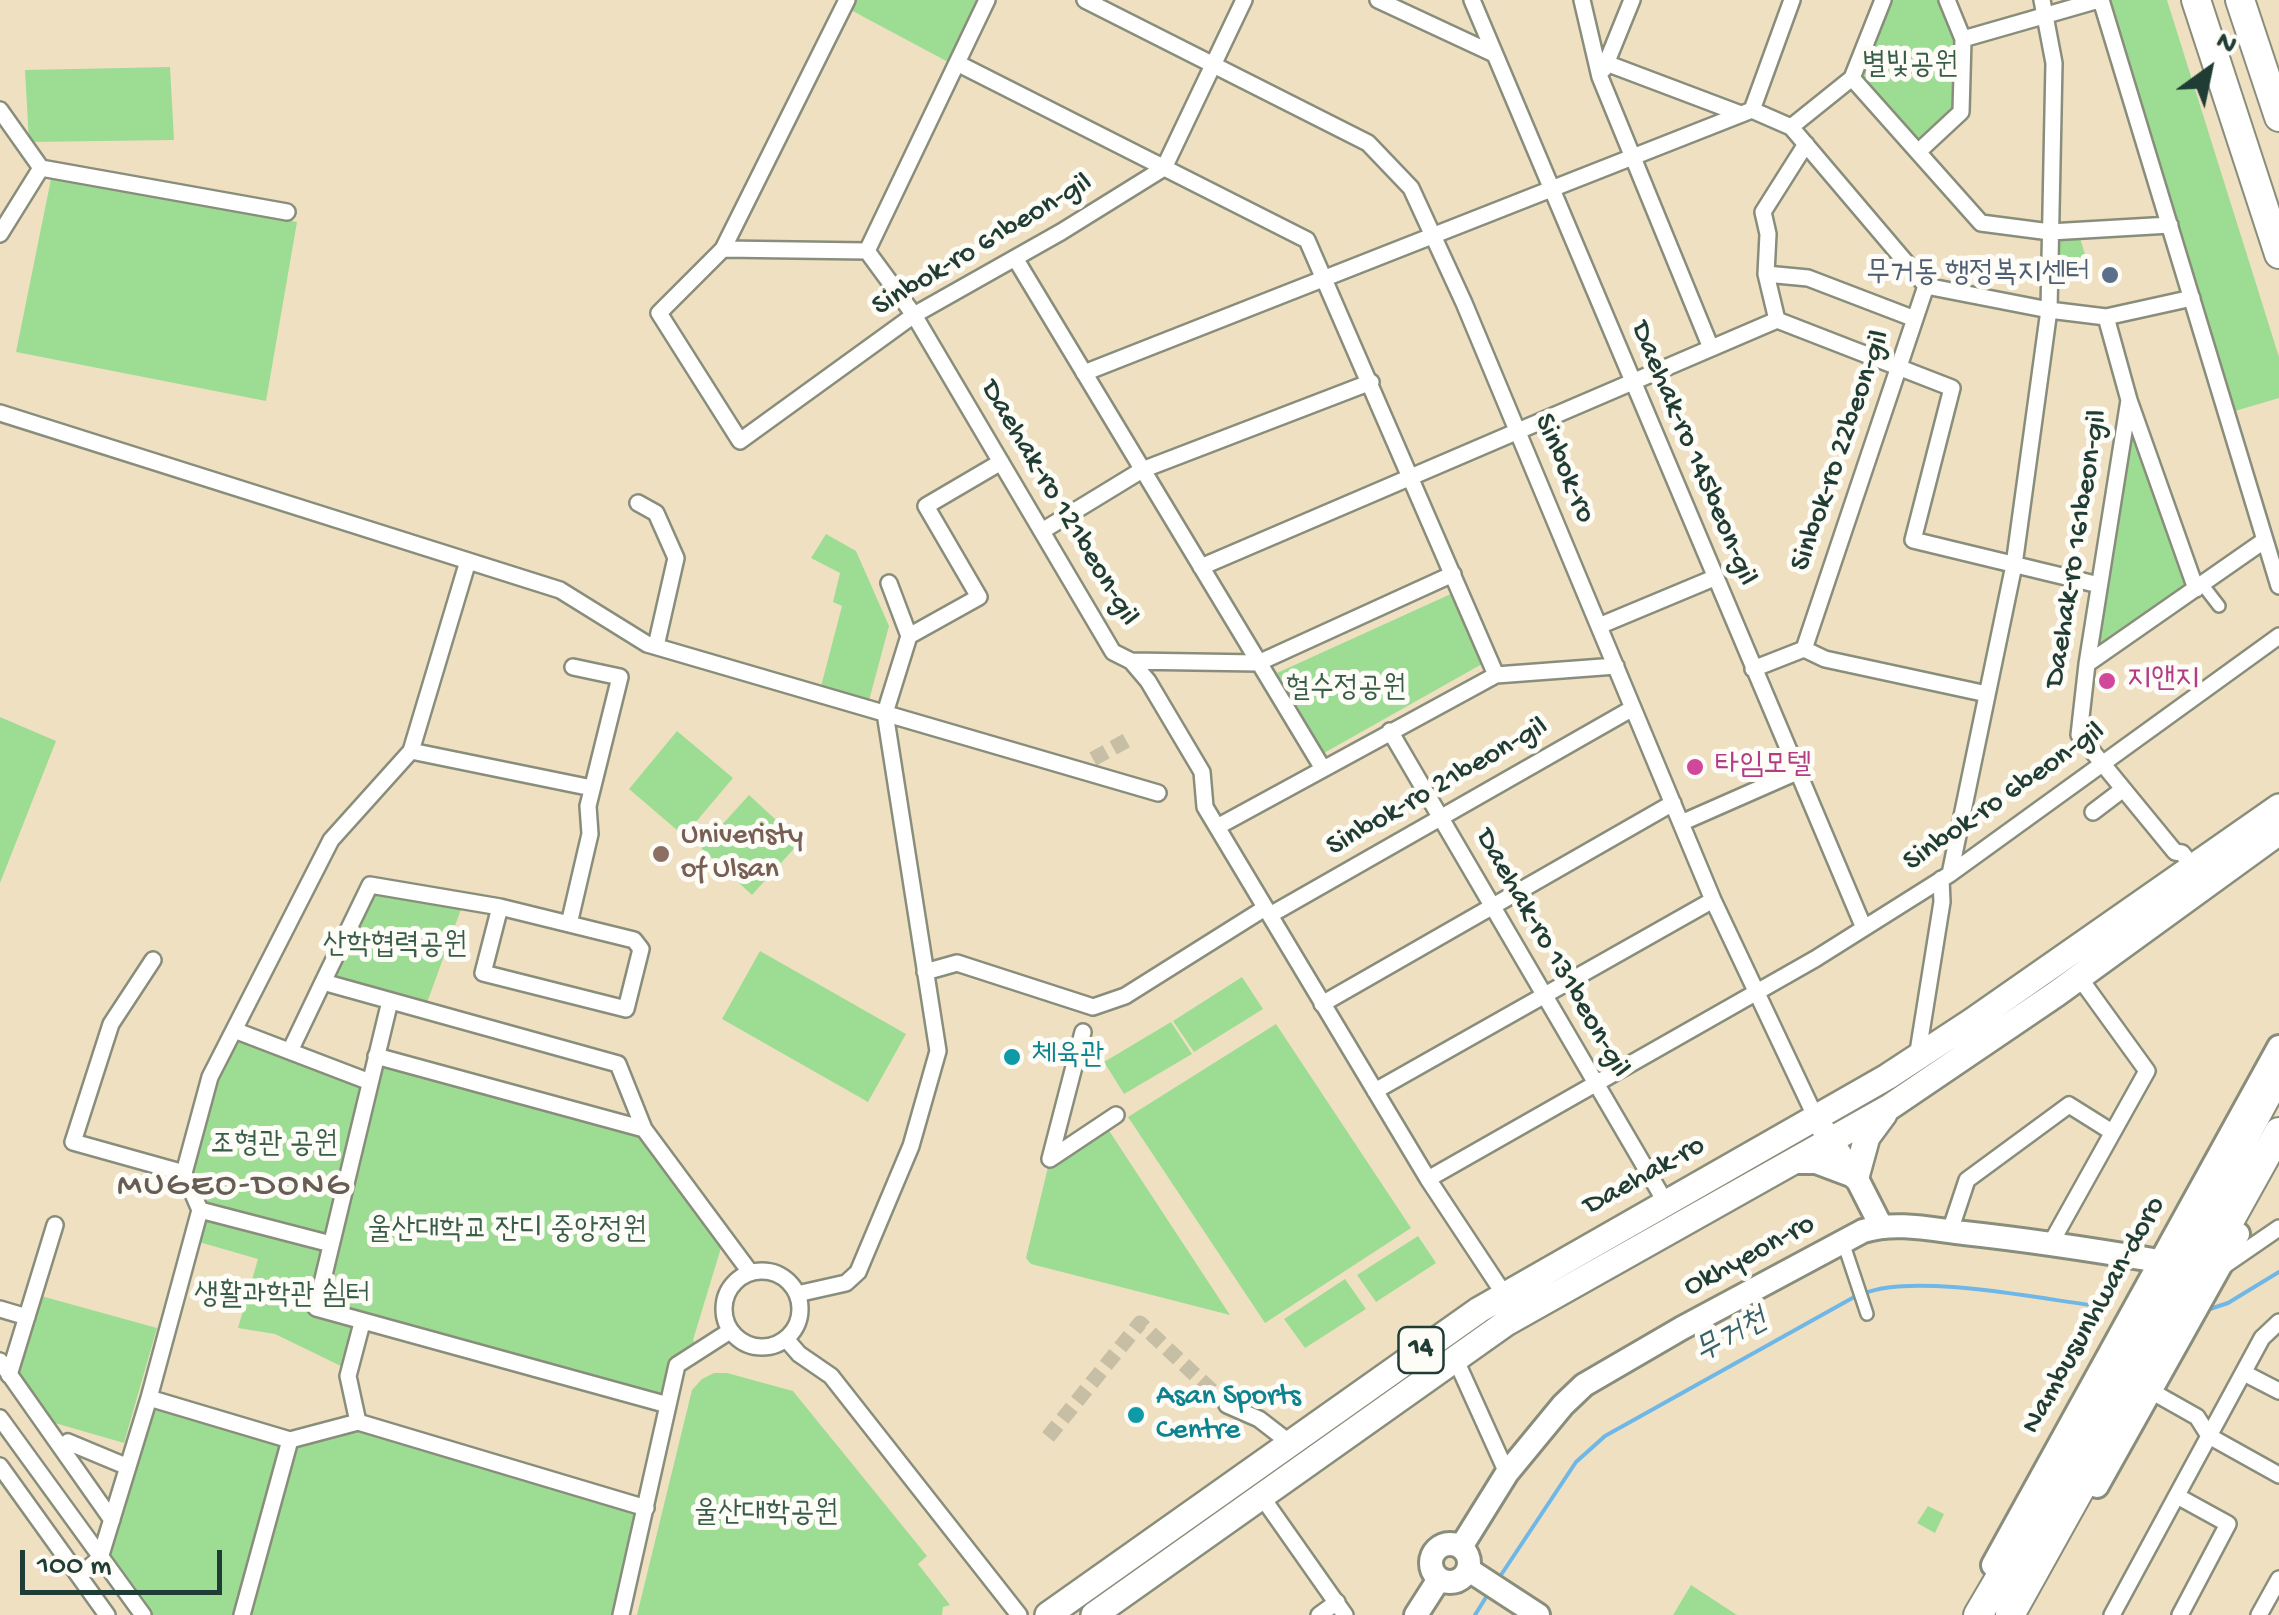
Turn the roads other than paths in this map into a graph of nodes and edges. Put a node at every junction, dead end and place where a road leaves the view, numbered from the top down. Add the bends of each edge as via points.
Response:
1 (847, 0) edge
2 (987, 0) edge
3 (1086, 0) edge
4 (1244, 0) edge
5 (1378, 0) edge
6 (1472, 0) edge
7 (1582, 0) edge
8 (1632, 0) edge
9 (1792, 0) edge
10 (1883, 0) edge
11 (1947, 0) edge
12 (2100, 0) edge
13 (2196, 0) edge
14 (2215, 0) edge
15 (2240, 0) edge
16 (2260, 0) edge
17 (2044, 8) edge
18 (1963, 39) junction
19 (1494, 54) junction
20 (2279, 58) edge
21 (958, 63) junction
22 (1214, 65) junction
23 (1603, 70) junction
24 (1852, 78) junction
25 (0, 110) edge
26 (1746, 112) junction
27 (2279, 117) edge
28 (1791, 127) junction
29 (1806, 144) junction
30 (1918, 152) junction
31 (1630, 157) junction
32 (42, 168) junction
33 (1164, 168) junction
34 (1550, 190) junction
35 (2279, 194) edge
36 (287, 212) dead end
37 (2170, 225) junction
38 (2050, 232) junction
39 (0, 234) edge
40 (1433, 236) junction
41 (723, 249) junction
42 (868, 251) junction
43 (2279, 254) edge
44 (1015, 258) junction
45 (1766, 274) junction
46 (1325, 278) junction
47 (1926, 286) junction
48 (2192, 298) junction
49 (2048, 310) junction
50 (914, 315) junction
51 (2106, 317) junction
52 (1916, 319) junction
53 (1777, 320) junction
54 (1712, 348) junction
55 (1899, 368) junction
56 (1084, 373) junction
57 (1371, 382) junction
58 (1632, 383) junction
59 (2129, 400) junction
60 (0, 412) edge
61 (1518, 432) junction
62 (1001, 462) junction
63 (1142, 470) junction
64 (1412, 477) junction
65 (638, 503) dead end
66 (1042, 531) junction
67 (2265, 540) junction
68 (468, 561) junction
69 (2014, 565) junction
70 (1201, 568) junction
71 (1453, 574) junction
72 (1714, 578) junction
73 (889, 583) dead end
74 (2100, 585) junction
75 (2279, 586) edge
76 (2199, 587) junction
77 (2218, 606) dead end
78 (1599, 626) junction
79 (908, 636) junction
80 (2279, 636) edge
81 (656, 646) junction
82 (1804, 649) junction
83 (1131, 662) junction
84 (1258, 663) junction
85 (2086, 664) junction
86 (1616, 666) junction
87 (573, 667) dead end
88 (1753, 669) junction
89 (1496, 675) junction
90 (1988, 694) junction
91 (1633, 708) junction
92 (885, 713) junction
93 (1390, 731) junction
94 (411, 751) junction
95 (1094, 760) tunnel mouth
96 (2102, 763) junction
97 (1322, 768) junction
98 (1077, 769) junction
99 (1797, 772) junction
100 (592, 788) junction
101 (2122, 790) junction
102 (1158, 793) dead end
103 (1673, 803) junction
104 (2279, 807) edge
105 (2094, 812) dead end
106 (1441, 818) junction
107 (1681, 823) junction
108 (1217, 826) junction
109 (2279, 832) edge
110 (2192, 868) junction
111 (1946, 876) junction
112 (1713, 900) junction
113 (500, 906) junction
114 (1492, 907) junction
115 (1267, 912) junction
116 (569, 924) junction
117 (1864, 928) junction
118 (153, 960) dead end
119 (925, 972) junction
120 (2079, 977) junction
121 (323, 982) junction
122 (1756, 993) junction
123 (1544, 996) junction
124 (390, 1001) junction
125 (1322, 1004) junction
126 (234, 1030) junction
127 (1083, 1032) dead end
128 (2279, 1047) edge
129 (290, 1051) junction
130 (376, 1056) junction
131 (1918, 1058) junction
132 (2279, 1074) edge
133 (370, 1082) junction
134 (1596, 1086) junction
135 (1375, 1091) junction
136 (1888, 1108) junction
137 (1116, 1115) dead end
138 (644, 1129) junction
139 (1823, 1129) junction
140 (2112, 1132) junction
141 (2279, 1132) edge
142 (2279, 1159) edge
143 (1792, 1162) junction
144 (184, 1173) junction
145 (1856, 1177) junction
146 (1428, 1179) junction
147 (1666, 1204) junction
148 (200, 1210) junction
149 (55, 1225) dead end
150 (1880, 1226) junction
151 (2279, 1228) edge
152 (1950, 1231) junction
153 (1843, 1242) junction
154 (2051, 1243) junction
155 (331, 1244) junction
156 (2158, 1261) junction
157 (2218, 1270) junction
158 (750, 1272) junction
159 (797, 1294) junction
160 (1511, 1305) junction
161 (0, 1309) edge
162 (1867, 1314) dead end
163 (27, 1316) junction
164 (2279, 1322) edge
165 (362, 1323) junction
166 (730, 1330) junction
167 (786, 1339) junction
168 (1455, 1358) junction
169 (5, 1368) edge
170 (2244, 1373) junction
171 (2279, 1391) edge
172 (2151, 1392) junction
173 (150, 1398) junction
174 (668, 1405) junction
175 (1227, 1405) tunnel mouth
176 (0, 1418) edge
177 (358, 1422) junction
178 (2209, 1436) junction
179 (290, 1440) junction
180 (1290, 1444) junction
181 (62, 1449) junction
182 (0, 1466) edge
183 (128, 1467) junction
184 (1508, 1473) junction
185 (2279, 1475) edge
186 (2177, 1496) junction
187 (1262, 1497) junction
188 (646, 1508) junction
189 (112, 1520) junction
190 (1461, 1547) junction
191 (100, 1558) junction
192 (1123, 1562) junction
193 (1474, 1574) junction
194 (79, 1576) junction
195 (1439, 1579) junction
196 (2279, 1579) edge
197 (1138, 1584) junction
198 (1341, 1608) edge
199 (107, 1615) edge
200 (143, 1615) edge
201 (242, 1615) edge
202 (622, 1615) edge
203 (1019, 1615) edge
204 (1048, 1615) edge
205 (1094, 1615) edge
206 (1319, 1615) edge
207 (1416, 1615) edge
208 (1538, 1615) edge
209 (1966, 1615) edge
210 (1978, 1615) edge
211 (2010, 1615) edge
212 (2024, 1615) edge
213 (2112, 1615) edge
214 (2180, 1615) edge
215 (2259, 1615) edge

1 - 41 street
2 - 21 street
3 - 22 street, Sinbok-ro
4 - 22 street
5 - 19 street
6 - 19 street, Daehak-ro 145beon-gil
7 - 23 street
8 - 23 street
9 - 26 street
10 - 24 street
11 - 18 street
12 - 17 street
12 - 37 street
13 - 43 highway
14 - 35 highway
15 - 27 highway
16 - 20 highway
17 - 18 street
17 - 38 street via 2054,63
18 - 30 street via 1961,112
19 - 34 street, Daehak-ro 145beon-gil
21 - 33 street
21 - 42 street
22 - 33 street
22 - 40 street, Sinbok-ro via 1368,142 1411,188
23 - 26 street
23 - 31 street
24 - 28 street
24 - 30 street
25 - 32 street
26 - 28 street
26 - 31 street
28 - 29 street
29 - 45 street via 1762,212
29 - 47 street
30 - 38 street via 1981,223
31 - 34 street
31 - 54 street
32 - 36 street
32 - 39 street
33 - 44 street, Sinbok-ro 61beon-gil
33 - 46 street via 1307,240
34 - 40 street
34 - 58 street, Daehak-ro 145beon-gil
37 - 38 street
37 - 48 street
38 - 49 street
40 - 46 street
40 - 61 street, Sinbok-ro
41 - 42 street
41 - 50 street, Sinbok-ro 61beon-gil via 659,313 740,441
42 - 50 street, Daehak-ro 121beon-gil
44 - 50 street, Sinbok-ro 61beon-gil
44 - 56 street
45 - 52 street via 1808,278
45 - 53 street
46 - 56 street
46 - 57 street
47 - 49 street
47 - 52 street, Sinbok-ro 22beon-gil
48 - 51 street
48 - 67 street
49 - 51 street
49 - 69 street
50 - 62 street, Daehak-ro 121beon-gil
51 - 59 street, Daehak-ro 161beon-gil
52 - 55 street, Sinbok-ro 22beon-gil
53 - 54 street
53 - 55 street
54 - 58 street
55 - 69 street via 1952,388 1912,540
55 - 82 street, Sinbok-ro 22beon-gil
56 - 63 street
57 - 63 street
57 - 64 street
58 - 61 street
58 - 72 street, Daehak-ro 145beon-gil
59 - 74 street, Daehak-ro 161beon-gil
59 - 76 street
60 - 68 street
61 - 64 street
61 - 78 street, Sinbok-ro
62 - 66 street, Daehak-ro 121beon-gil
62 - 79 street via 926,506 979,597
63 - 66 street
63 - 70 street
64 - 70 street
64 - 71 street
65 - 81 street via 656,513 676,558
66 - 83 street, Daehak-ro 121beon-gil via 1113,652
67 - 75 street
67 - 76 street
68 - 81 street via 560,590
68 - 94 street
69 - 74 street
69 - 90 street
70 - 84 street
71 - 84 street
71 - 89 street
72 - 78 street
72 - 88 street, Daehak-ro 145beon-gil
73 - 79 street
74 - 85 street, Daehak-ro 161beon-gil
76 - 77 street
76 - 85 street
78 - 86 street, Sinbok-ro
79 - 92 street
80 - 96 street, Sinbok-ro 6beon-gil
81 - 92 street
82 - 88 street
82 - 90 street
83 - 84 street
83 - 108 street, Daehak-ro 121beon-gil via 1202,772 1205,807
84 - 97 street
85 - 96 street, Daehak-ro 161beon-gil via 2079,735
86 - 89 street
86 - 91 street, Sinbok-ro
87 - 100 street via 620,676
88 - 99 street, Daehak-ro 145beon-gil
89 - 93 street
90 - 111 street
91 - 103 street, Sinbok-ro
91 - 106 street, Sinbok-ro 21beon-gil
92 - 98 street
92 - 119 street
93 - 97 street
93 - 106 street, Daehak-ro 131beon-gil
94 - 100 street
94 - 126 street via 331,840
95 - 98 street
96 - 101 street, Daehak-ro 161beon-gil
96 - 111 street, Sinbok-ro 6beon-gil
97 - 108 street
98 - 102 street
99 - 107 street
99 - 117 street, Daehak-ro 145beon-gil
100 - 116 street via 590,834
101 - 105 street
101 - 110 street, Daehak-ro 161beon-gil
103 - 107 street, Sinbok-ro
103 - 114 street
104 - 110 main road, Daehak-ro / 14
106 - 114 street, Daehak-ro 131beon-gil
106 - 115 street, Sinbok-ro 21beon-gil
107 - 112 street, Sinbok-ro
108 - 115 street, Daehak-ro 121beon-gil
109 - 120 main road, Daehak-ro / 14
110 - 131 main road, Daehak-ro / 14
111 - 117 street, Sinbok-ro 6beon-gil
111 - 131 street
112 - 122 street, Sinbok-ro
112 - 123 street
113 - 116 street
113 - 116 street via 482,973 626,1010 641,950 634,940
113 - 121 street via 370,885
114 - 123 street, Daehak-ro 131beon-gil
114 - 125 street
115 - 119 street, Sinbok-ro 21beon-gil via 1125,996 1094,1007 957,963
115 - 125 street, Daehak-ro 121beon-gil
117 - 122 street, Sinbok-ro 6beon-gil
118 - 144 street via 110,1024 72,1142
119 - 159 street via 938,1051 911,1146 858,1272 846,1283
120 - 136 main road, Daehak-ro / 14
120 - 140 street via 2146,1070
121 - 124 street
121 - 129 street
122 - 134 street, Sinbok-ro 6beon-gil
122 - 139 street, Sinbok-ro
123 - 134 street, Daehak-ro 131beon-gil
123 - 135 street
124 - 130 street
124 - 138 street via 618,1064
125 - 135 street, Daehak-ro 121beon-gil
126 - 129 street
126 - 144 street via 210,1077
127 - 137 street via 1050,1159
128 - 156 main road, Nambusunhwan-doro
129 - 133 street
130 - 133 street
130 - 138 street
131 - 139 main road, Daehak-ro / 14
132 - 210 highway
133 - 155 street
134 - 146 street, Sinbok-ro 6beon-gil
134 - 147 street, Daehak-ro 131beon-gil
135 - 146 street, Daehak-ro 121beon-gil
136 - 139 main road, Daehak-ro / 14
136 - 145 main road via 1867,1137
138 - 158 street
139 - 143 main road, Daehak-ro / 14
139 - 145 main road
139 - 147 main road, Daehak-ro / 14
140 - 152 street via 2069,1105 1967,1180
140 - 154 street
141 - 211 highway
142 - 157 main road
143 - 145 main road via 1816,1162
143 - 160 main road, Daehak-ro / 14
144 - 148 street
145 - 150 main road
146 - 160 street, Daehak-ro 121beon-gil
147 - 160 main road, Daehak-ro / 14
148 - 155 street
148 - 173 street
149 - 163 street
150 - 152 main road, Okhyeon-ro
150 - 153 main road, Okhyeon-ro
151 - 157 street
152 - 154 main road, Okhyeon-ro
153 - 162 street
153 - 184 main road, Okhyeon-ro via 1584,1385
154 - 156 main road, Okhyeon-ro
155 - 165 street via 316,1308
156 - 209 main road, Nambusunhwan-doro
157 - 172 main road
158 - 159 street via 776,1273
158 - 166 street via 724,1298
159 - 167 street via 798,1324
160 - 168 main road, Daehak-ro / 14
160 - 180 main road, Daehak-ro / 14
161 - 163 street
163 - 169 street
164 - 170 street
165 - 174 street
165 - 177 street via 348,1376
166 - 167 street via 758,1348
166 - 174 street via 677,1365
167 - 203 street via 832,1376
168 - 184 street
168 - 187 main road, Daehak-ro / 14
169 - 181 street
170 - 171 street
170 - 178 street
172 - 178 street via 2197,1417
172 - 212 main road
173 - 179 street
173 - 183 street
174 - 188 street
175 - 180 street
176 - 191 street
177 - 179 street
177 - 188 street
178 - 185 street
178 - 186 street
179 - 201 street
180 - 192 main road, Daehak-ro / 14
181 - 183 street via 68,1442
181 - 189 street
182 - 194 street
183 - 189 street
184 - 190 main road, Okhyeon-ro
186 - 213 street
186 - 214 street via 2228,1524
187 - 197 main road, Daehak-ro / 14
187 - 198 street
188 - 202 street
189 - 191 street
190 - 193 main road
190 - 195 main road via 1442,1546 1432,1555
191 - 194 street
191 - 200 street
192 - 197 main road via 1102,1581 1099,1595 1108,1599
192 - 204 main road, Daehak-ro / 14
193 - 195 main road
193 - 208 main road
194 - 199 street
195 - 207 main road
196 - 215 street
197 - 205 main road, Daehak-ro / 14
198 - 206 street

